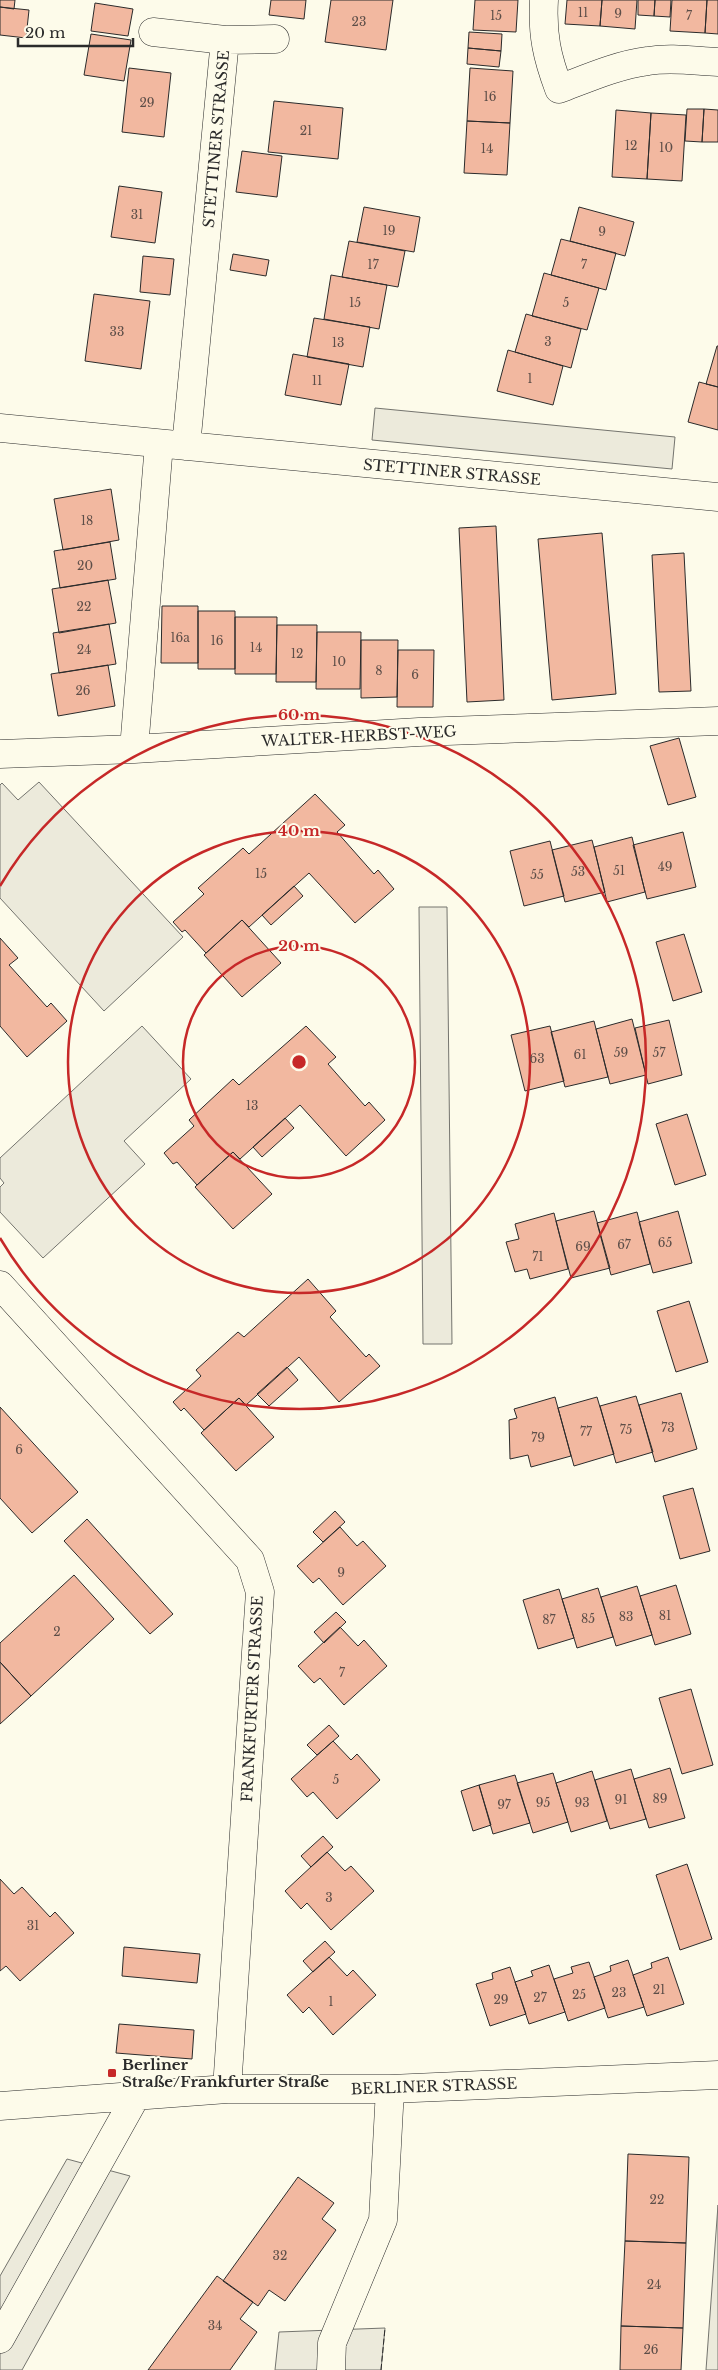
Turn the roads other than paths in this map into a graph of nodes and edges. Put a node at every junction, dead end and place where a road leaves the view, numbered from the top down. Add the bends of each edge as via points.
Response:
1 (544, 0) edge
2 (153, 32) dead end
3 (275, 39) dead end
4 (225, 40) junction
5 (718, 62) edge
6 (0, 428) edge
7 (159, 444) junction
8 (186, 446) junction
9 (718, 498) edge
10 (718, 721) edge
11 (134, 749) junction
12 (0, 754) edge
13 (0, 1286) edge
14 (718, 2075) edge
15 (226, 2089) junction
16 (390, 2089) junction
17 (136, 2096) junction
18 (0, 2106) edge
19 (0, 2339) edge
20 (331, 2370) edge

1 - 5 street via 545,49 559,89 648,60
2 - 4 street, STETTINER STRASSE
3 - 4 street, STETTINER STRASSE
4 - 8 street, STETTINER STRASSE
6 - 7 street, STETTINER STRASSE
7 - 8 street, STETTINER STRASSE
7 - 11 street
8 - 9 street, STETTINER STRASSE
10 - 11 street, WALTER-HERBST-WEG via 419,732
11 - 12 street, WALTER-HERBST-WEG
13 - 15 street, FRANKFURTER STRASSE via 250,1560 260,1592
14 - 16 street, BERLINER STRASSE
15 - 16 street, BERLINER STRASSE
15 - 17 street, BERLINER STRASSE
16 - 20 street via 384,2220 332,2343
17 - 18 street, BERLINER STRASSE
17 - 19 street

